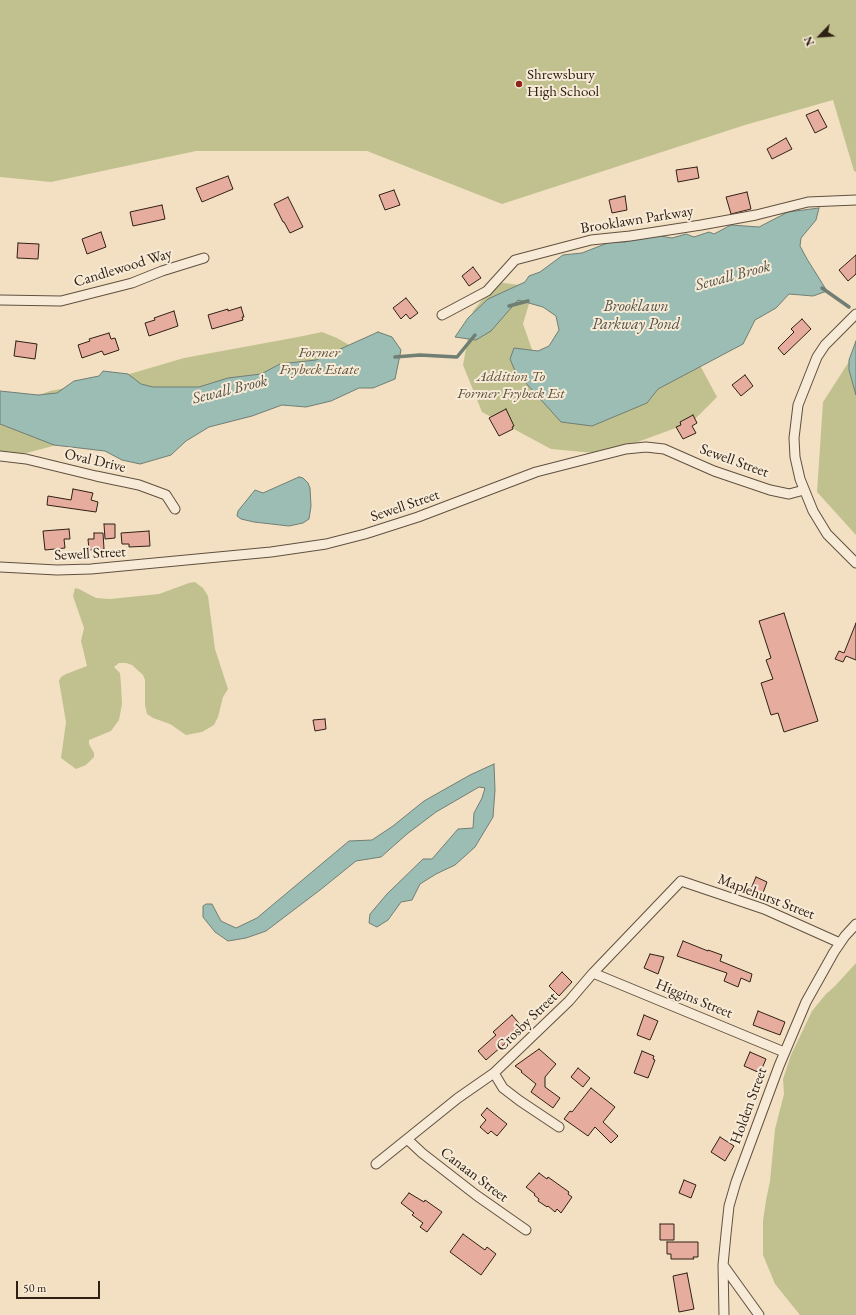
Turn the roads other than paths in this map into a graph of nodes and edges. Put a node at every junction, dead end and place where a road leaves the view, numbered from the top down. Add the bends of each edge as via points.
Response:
1 (856, 200) edge
2 (204, 258) dead end
3 (0, 300) edge
4 (856, 314) edge
5 (442, 315) dead end
6 (0, 456) edge
7 (804, 490) junction
8 (175, 509) dead end
9 (856, 563) edge
10 (0, 567) edge
11 (681, 881) joint
12 (856, 924) edge
13 (840, 942) junction
14 (593, 973) junction
15 (784, 1052) junction
16 (494, 1073) junction
17 (559, 1127) dead end
18 (407, 1139) junction
19 (376, 1164) dead end
20 (526, 1230) dead end
21 (724, 1265) junction
22 (724, 1315) edge
23 (759, 1315) edge

1 - 5 street, Brooklawn Parkway via 808,202 756,215 591,240 515,260 487,291
2 - 3 street, Candlewood Way via 132,283 61,301
4 - 7 street via 820,351 798,404 794,438 795,457
6 - 8 street, Oval Drive via 26,459 139,485 166,495
7 - 9 street via 828,534
7 - 10 street, Sewell Street via 789,494 770,490 714,471 664,449 626,449 536,472 418,517 326,544 91,570
11 - 13 street, Maplehurst Street via 764,909
11 - 14 street, Crosby Street
12 - 13 street, Holden Street
13 - 15 street, Holden Street via 816,981
14 - 15 street, Higgins Street
14 - 16 street, Crosby Street via 569,1001
15 - 21 street, Holden Street via 729,1206
16 - 17 street via 503,1088
16 - 18 street, Crosby Street
18 - 19 street, Crosby Street
18 - 20 street, Canaan Street via 476,1195
21 - 22 street, Holden Street
21 - 23 street

